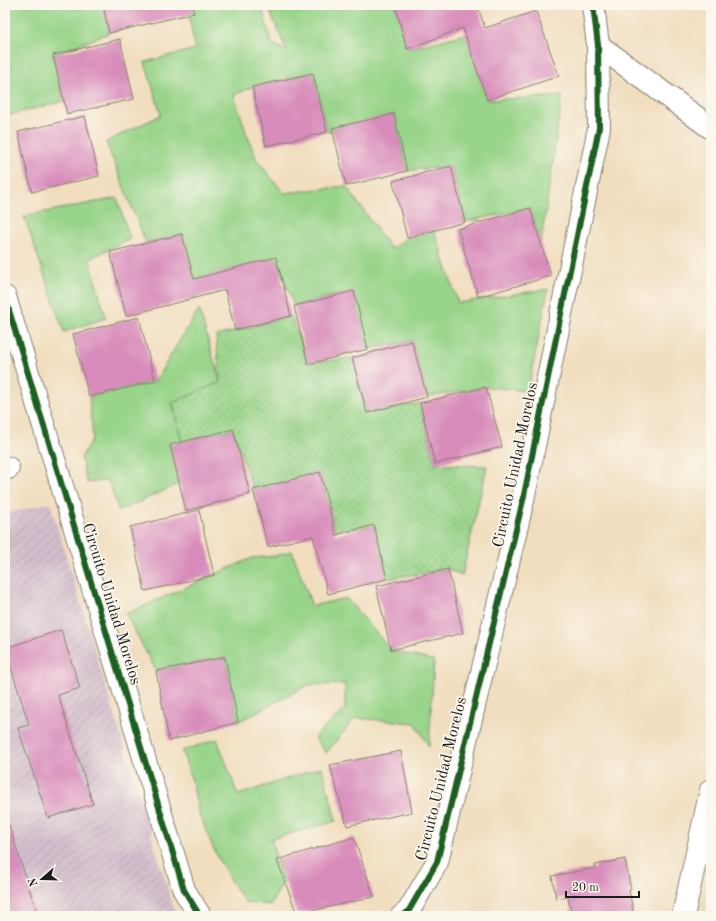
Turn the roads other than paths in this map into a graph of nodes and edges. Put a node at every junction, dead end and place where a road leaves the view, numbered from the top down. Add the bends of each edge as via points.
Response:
1 (593, 5) edge
2 (598, 45) junction
3 (711, 128) edge
4 (5, 297) edge
5 (711, 790) edge
6 (200, 916) edge
7 (402, 916) edge
8 (683, 916) edge

1 - 2 street, Circuito Unidad Morelos
2 - 3 street
2 - 7 street, Circuito Unidad Morelos via 599,128 523,500 437,862 408,912
4 - 6 street, Circuito Unidad Morelos via 184,890
5 - 8 street

